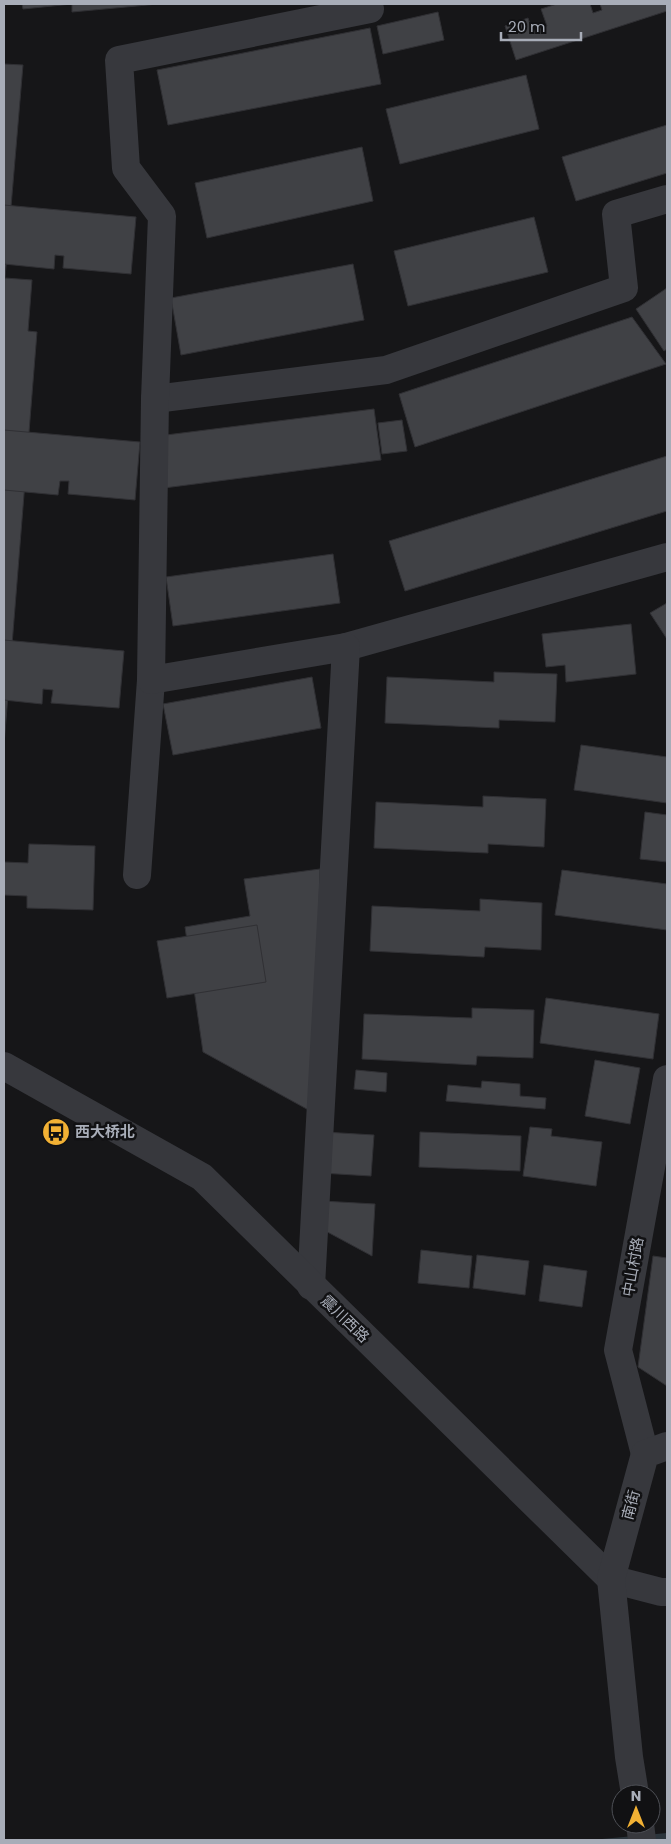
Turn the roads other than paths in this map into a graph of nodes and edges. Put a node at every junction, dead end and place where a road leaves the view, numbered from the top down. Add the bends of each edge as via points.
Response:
1 (370, 9) dead end
2 (667, 199) edge
3 (155, 398) junction
4 (667, 556) edge
5 (346, 647) junction
6 (150, 680) junction
7 (137, 874) dead end
8 (4, 1066) edge
9 (667, 1078) edge
10 (311, 1286) junction
11 (656, 1450) edge
12 (611, 1579) junction
13 (667, 1592) edge
14 (633, 1784) edge

1 - 3 street via 119,60 126,168 162,216
2 - 3 street via 616,214 624,288 386,370
3 - 6 street
4 - 5 street
5 - 6 street
5 - 10 street
6 - 7 street
8 - 10 street, 震川西路 via 202,1177
9 - 11 street, 中山村路 via 618,1350
10 - 12 street, 震川西路
11 - 12 street, 南街
12 - 13 street, 震川西路
12 - 14 street

